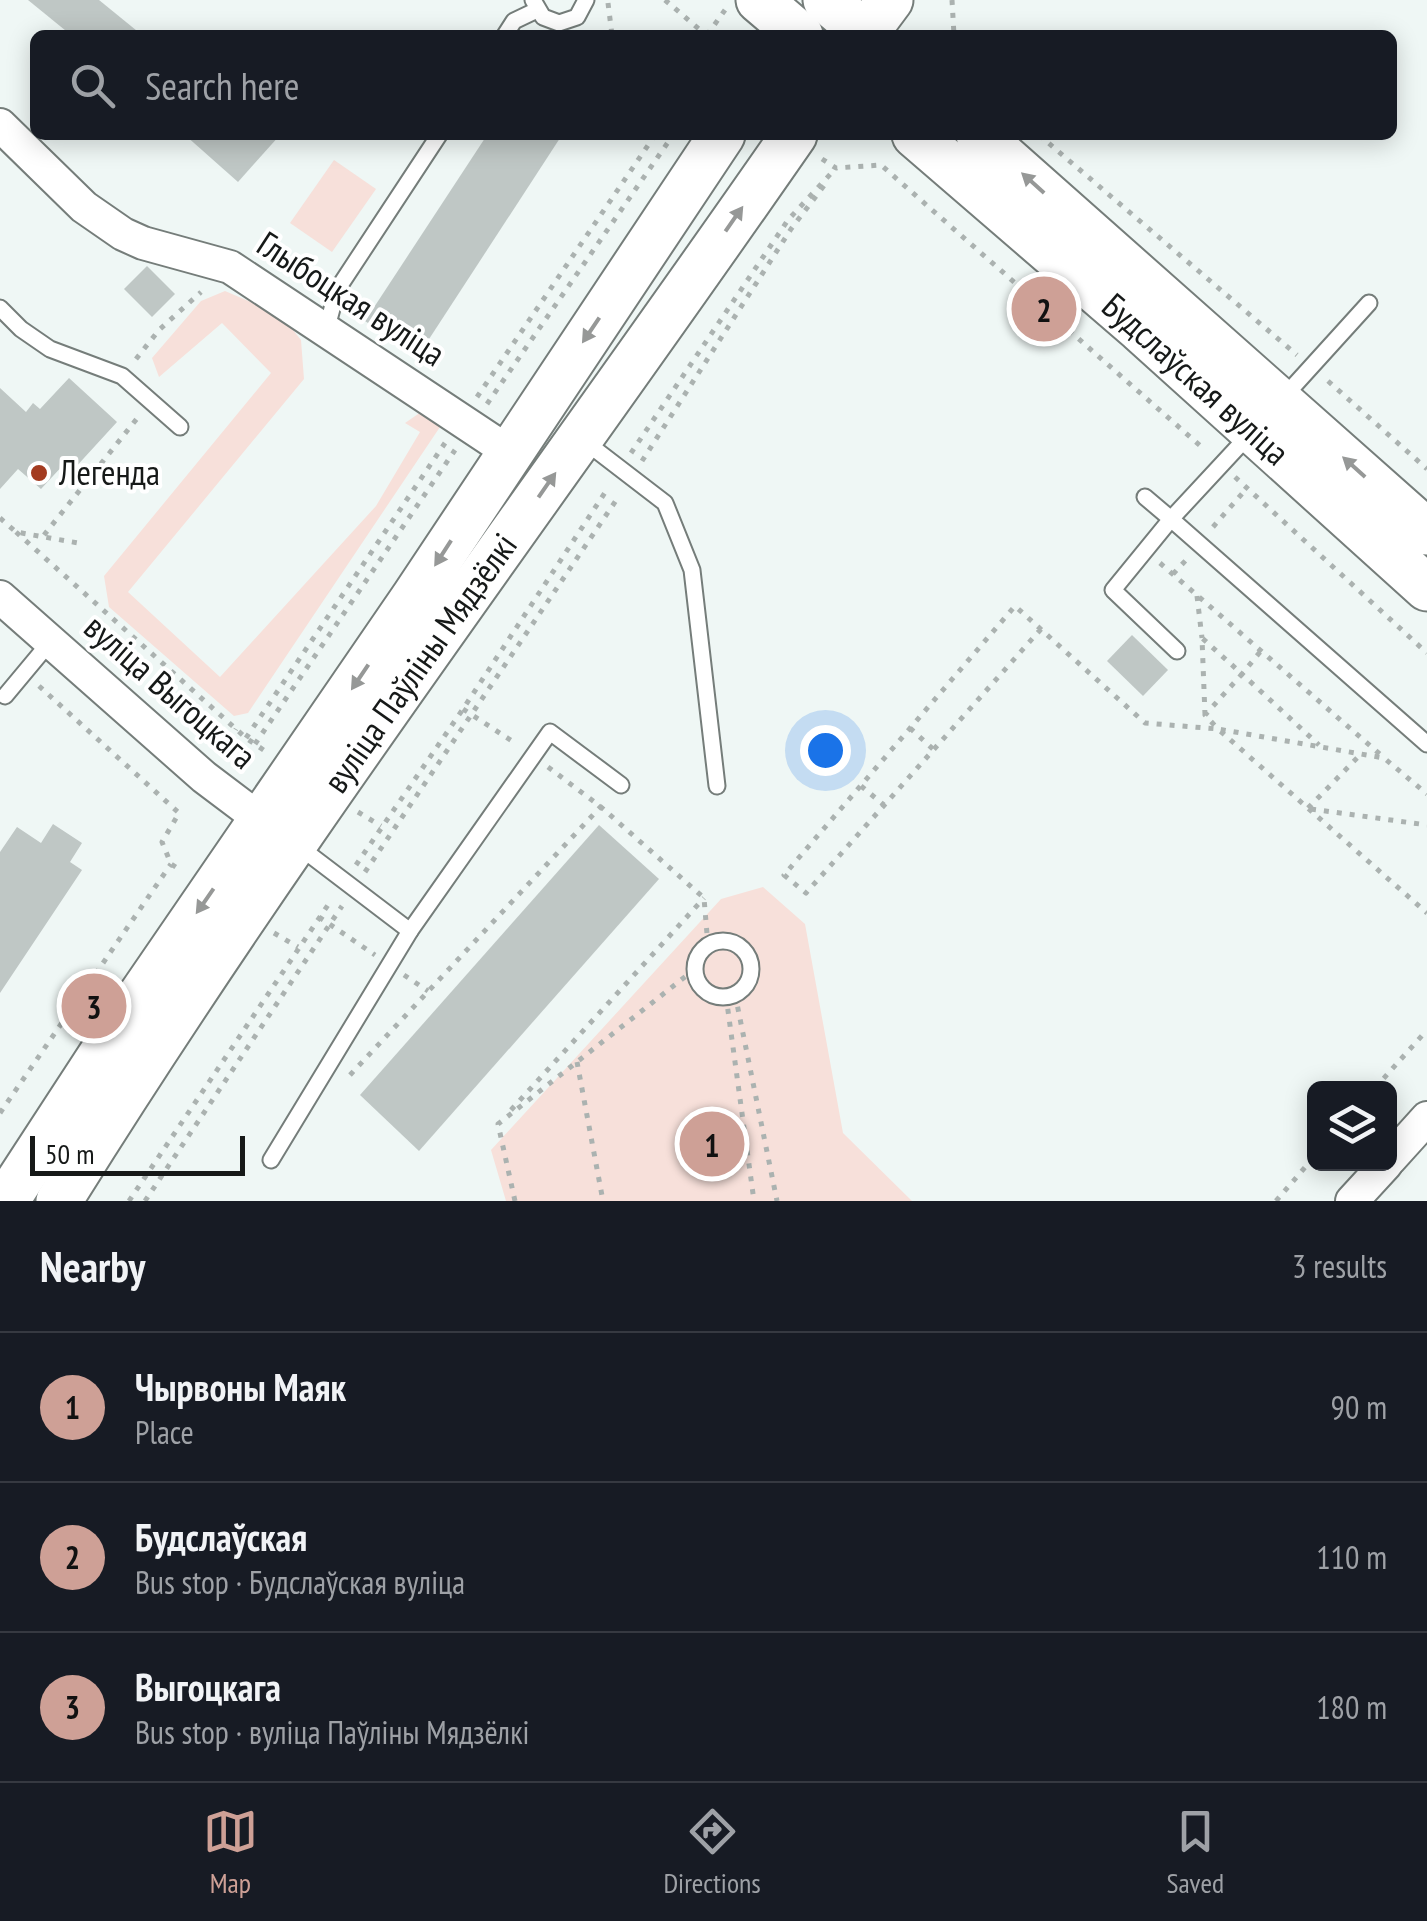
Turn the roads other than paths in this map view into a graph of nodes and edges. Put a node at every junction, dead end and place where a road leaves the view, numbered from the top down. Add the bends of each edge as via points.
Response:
1 (586, 0) edge
2 (759, 0) edge
3 (535, 5) edge
4 (807, 20) edge
5 (872, 26) edge
6 (508, 30) edge
7 (0, 125) edge
8 (436, 140) edge
9 (719, 140) edge
10 (790, 140) edge
11 (922, 140) edge
12 (984, 140) edge
13 (1369, 303) dead end
14 (0, 308) edge
15 (326, 330) junction
16 (1267, 416) junction
17 (180, 427) dead end
18 (580, 438) junction
19 (509, 452) junction
20 (1145, 496) dead end
21 (1171, 519) junction
22 (1427, 532) edge
23 (1427, 588) edge
24 (0, 597) edge
25 (50, 642) junction
26 (1176, 651) dead end
27 (5, 696) dead end
28 (1427, 744) edge
29 (622, 784) road end
30 (717, 786) dead end
31 (278, 832) junction
32 (410, 931) junction
33 (730, 995) joint
34 (1427, 1118) edge
35 (1397, 1151) edge
36 (270, 1160) dead end
37 (1379, 1171) edge
38 (6, 1201) edge
39 (59, 1201) edge
40 (1352, 1201) edge

1 - 3 lane via 569,22 550,22
2 - 4 street
3 - 6 lane
4 - 5 street
7 - 15 street, Глыбоцкая вуліца via 84,206 124,234 230,267
8 - 15 lane via 338,290
9 -> 19 street, вуліца Паўліны Мядзёлкі
18 -> 10 street, вуліца Паўліны Мядзёлкі
11 - 16 street, Будслаўская вуліца
16 -> 12 street, Будслаўская вуліца
13 - 16 lane
14 - 17 lane via 50,349 122,376
15 - 19 street, Глыбоцкая вуліца
16 - 21 lane
22 -> 16 street, Будслаўская вуліца
16 - 23 street, Будслаўская вуліца
18 - 30 lane via 666,503 692,570
31 -> 18 street, вуліца Паўліны Мядзёлкі
19 -> 31 street, вуліца Паўліны Мядзёлкі
20 - 21 lane
21 - 26 lane via 1113,590
21 - 28 lane
24 - 25 street, вуліца Выгоцкага
25 - 27 lane
25 - 31 street, вуліца Выгоцкага via 204,777
29 - 32 lane via 550,732
31 - 32 lane
31 -> 38 street, вуліца Паўліны Мядзёлкі via 120,1026
31 - 39 street, вуліца Паўліны Мядзёлкі
32 - 36 lane
33 - 33 lane via 708,992 696,968 708,946 726,941 748,956 751,973
34 - 35 street
37 - 40 street

